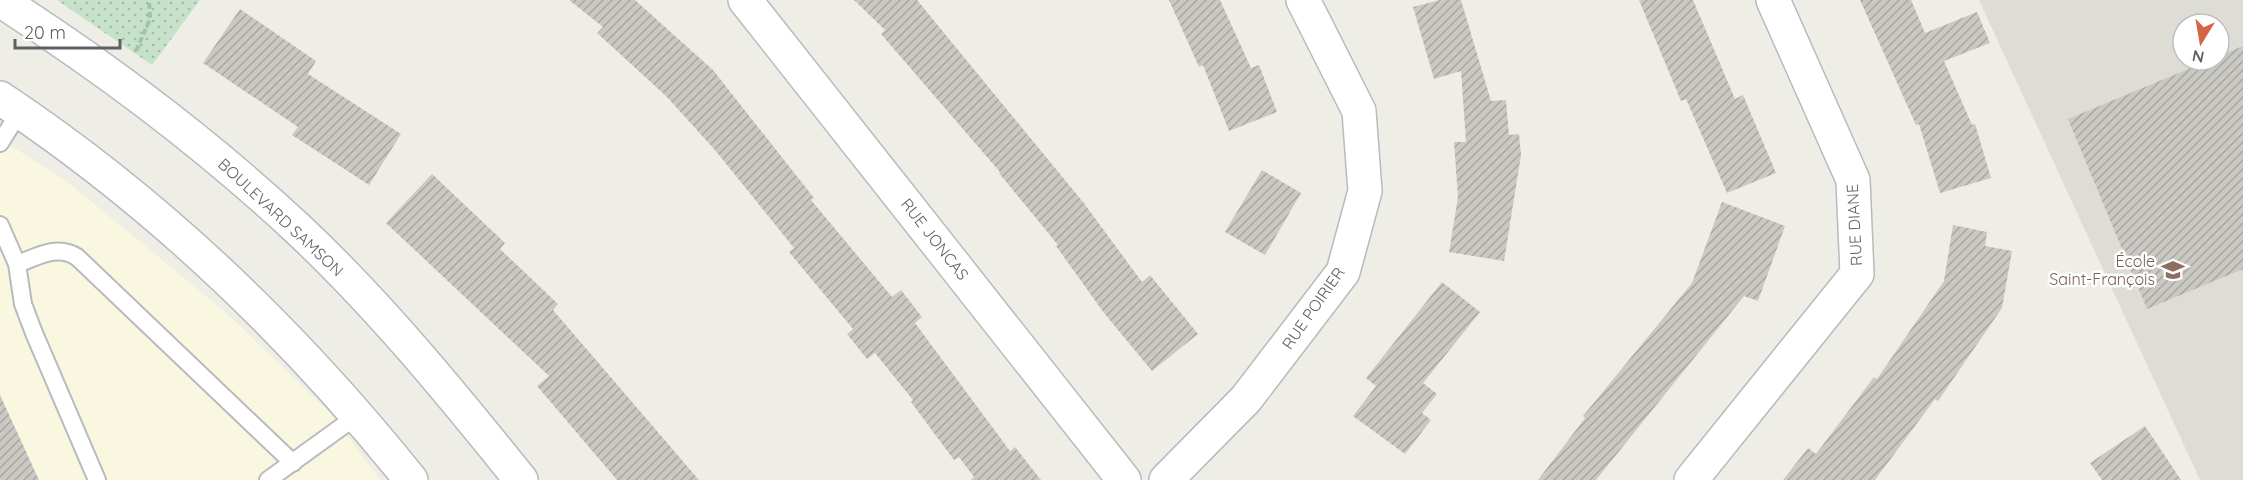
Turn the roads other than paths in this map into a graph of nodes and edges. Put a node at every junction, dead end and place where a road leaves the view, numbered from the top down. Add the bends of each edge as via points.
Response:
1 (0, 0) edge
2 (745, 0) edge
3 (1303, 0) edge
4 (1773, 0) edge
5 (10, 104) edge
6 (0, 143) edge
7 (0, 225) edge
8 (17, 264) junction
9 (358, 415) junction
10 (293, 463) junction
11 (97, 480) edge
12 (268, 480) edge
13 (411, 480) edge
14 (521, 480) edge
15 (1124, 480) edge
16 (1166, 480) edge
17 (1691, 480) edge

1 - 14 street, BOULEVARD SAMSON via 145,99 237,173 299,230 412,348
2 - 15 street, RUE JONCAS
3 - 16 street, RUE POIRIER via 1359,111 1365,192 1346,261 1342,272 1246,399
4 - 17 street, RUE DIANE via 1853,180 1857,273
5 - 6 lane
5 - 9 street via 135,196 210,262 285,334
7 - 8 lane
8 - 10 lane via 54,251 63,250 77,257
8 - 11 lane via 23,304
9 - 10 lane
9 - 13 street
10 - 12 lane

